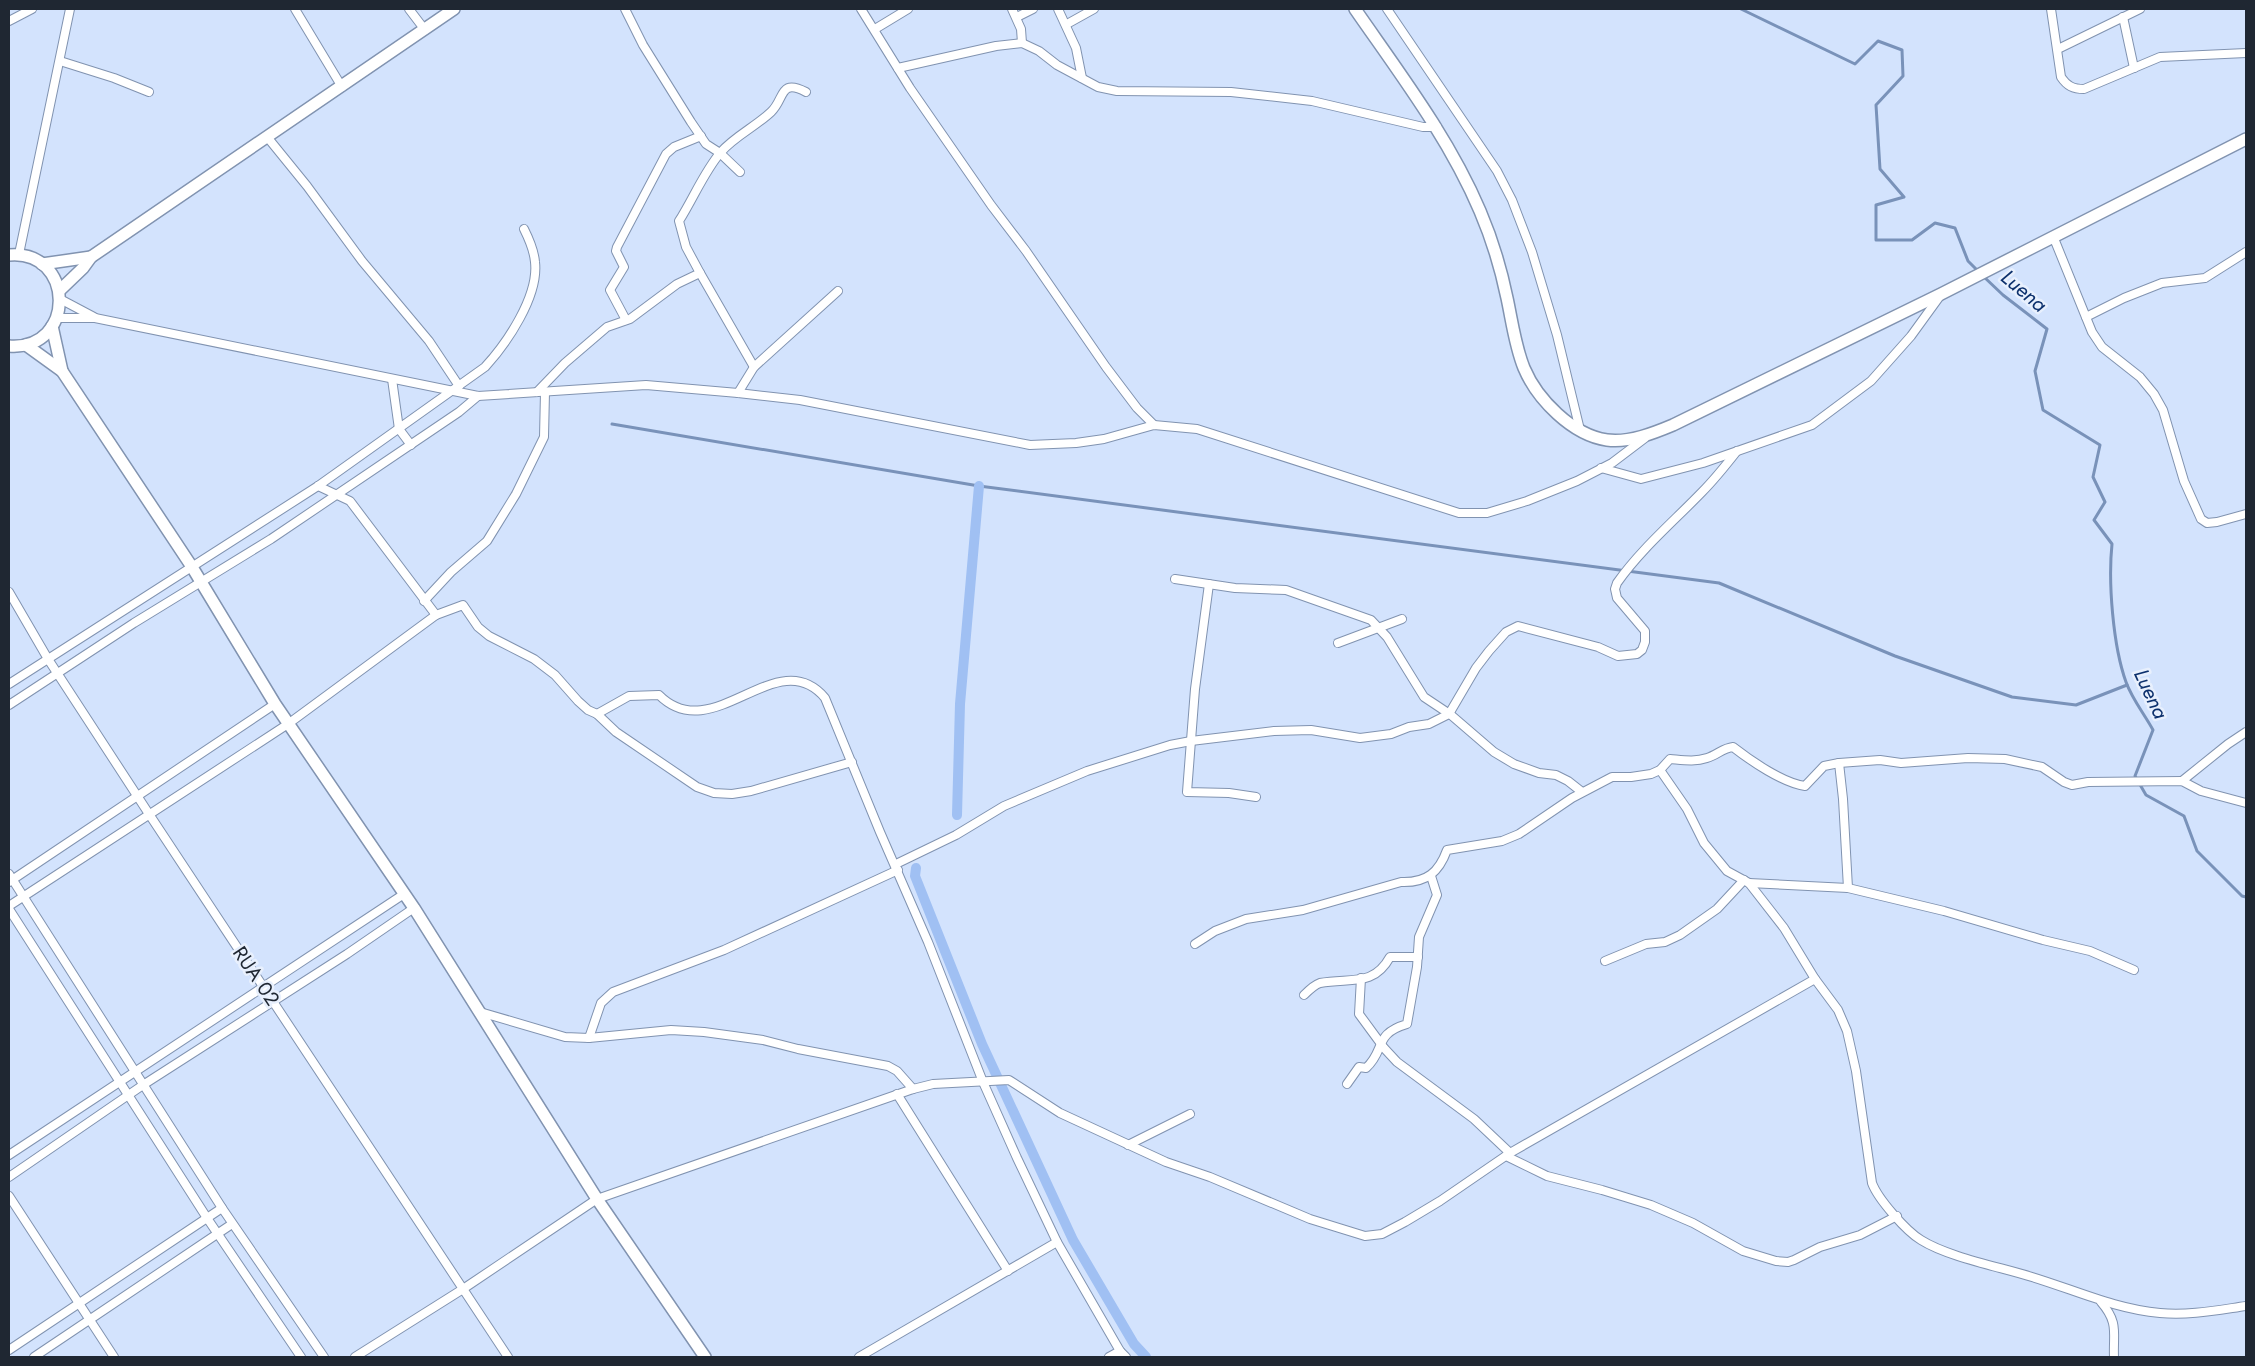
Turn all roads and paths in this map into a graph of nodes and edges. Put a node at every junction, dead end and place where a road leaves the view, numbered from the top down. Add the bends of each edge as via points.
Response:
1 (32, 9) edge
2 (70, 9) edge
3 (295, 9) edge
4 (409, 9) edge
5 (454, 9) edge
6 (625, 9) edge
7 (861, 9) edge
8 (908, 9) edge
9 (1012, 9) edge
10 (1033, 9) edge
11 (1058, 9) edge
12 (1094, 9) edge
13 (1355, 9) edge
14 (1387, 9) edge
15 (2051, 9) edge
16 (2140, 9) edge
17 (1017, 17) junction
18 (2123, 17) junction
19 (9, 21) edge
20 (1067, 24) junction
21 (875, 28) junction
22 (424, 30) junction
23 (1022, 43) junction
24 (2058, 49) junction
25 (2246, 53) edge
26 (60, 61) junction
27 (898, 68) junction
28 (2134, 68) junction
29 (1082, 78) junction
30 (342, 87) junction
31 (149, 92) dead end
32 (806, 92) dead end
33 (1437, 127) junction
34 (701, 136) junction
35 (268, 138) junction
36 (2246, 139) edge
37 (720, 153) junction
38 (740, 172) dead end
39 (524, 229) dead end
40 (2053, 236) junction
41 (2246, 252) edge
42 (14, 254) edge
43 (91, 257) junction
44 (42, 264) junction
45 (700, 273) junction
46 (838, 291) dead end
47 (1946, 291) junction
48 (60, 295) junction
49 (2086, 317) junction
50 (95, 318) junction
51 (626, 320) junction
52 (54, 322) junction
53 (26, 345) junction
54 (9, 346) edge
55 (754, 367) junction
56 (62, 371) junction
57 (392, 378) junction
58 (456, 388) junction
59 (541, 392) junction
60 (738, 393) junction
61 (478, 396) junction
62 (1154, 426) junction
63 (399, 429) junction
64 (1580, 430) junction
65 (1647, 436) junction
66 (411, 445) junction
67 (1737, 451) junction
68 (1601, 468) junction
69 (318, 486) junction
70 (338, 495) junction
71 (2246, 514) edge
72 (192, 566) junction
73 (1175, 579) dead end
74 (202, 582) junction
75 (1209, 584) junction
76 (9, 592) edge
77 (424, 601) junction
78 (436, 615) junction
79 (1402, 619) dead end
80 (1380, 628) junction
81 (1338, 642) dead end
82 (48, 659) junction
83 (58, 674) junction
84 (9, 684) edge
85 (275, 704) junction
86 (9, 705) edge
87 (597, 714) junction
88 (1449, 714) junction
89 (288, 724) junction
90 (2246, 732) edge
91 (1191, 741) junction
92 (852, 762) junction
93 (1839, 762) junction
94 (1660, 770) junction
95 (2182, 781) junction
96 (1582, 792) junction
97 (138, 797) junction
98 (1256, 797) dead end
99 (2246, 802) edge
100 (149, 814) junction
101 (897, 867) junction
102 (1431, 876) junction
103 (10, 879) edge
104 (1747, 881) junction
105 (1848, 888) junction
106 (404, 894) junction
107 (23, 897) junction
108 (9, 908) edge
109 (414, 908) junction
110 (1195, 944) dead end
111 (1418, 957) junction
112 (1605, 961) dead end
113 (2134, 970) dead end
114 (1361, 978) junction
115 (1815, 979) junction
116 (263, 988) junction
117 (1304, 995) dead end
118 (273, 1001) junction
119 (480, 1012) junction
120 (589, 1038) junction
121 (1380, 1042) junction
122 (134, 1071) junction
123 (120, 1082) junction
124 (983, 1082) junction
125 (1347, 1084) dead end
126 (143, 1085) junction
127 (913, 1088) junction
128 (897, 1094) junction
129 (130, 1095) junction
130 (1190, 1114) dead end
131 (1128, 1145) junction
132 (1508, 1154) junction
133 (9, 1155) edge
134 (9, 1177) edge
135 (9, 1196) edge
136 (597, 1198) junction
137 (222, 1208) junction
138 (1897, 1216) junction
139 (208, 1218) junction
140 (232, 1224) junction
141 (218, 1234) junction
142 (1057, 1242) junction
143 (1008, 1271) junction
144 (463, 1289) junction
145 (2101, 1302) junction
146 (80, 1304) junction
147 (2123, 1306) junction
148 (2246, 1306) edge
149 (91, 1320) junction
150 (2114, 1320) junction
151 (9, 1350) edge
152 (1123, 1354) edge
153 (34, 1357) edge
154 (114, 1357) edge
155 (301, 1357) edge
156 (324, 1357) edge
157 (355, 1357) edge
158 (508, 1357) edge
159 (705, 1357) edge
160 (859, 1357) edge
161 (1109, 1357) edge
162 (2114, 1357) edge

1 - 19 street
2 - 26 street
3 - 30 street
4 - 22 street
5 - 22 main road
6 - 34 street via 643,45
7 - 21 street
8 - 21 street
9 - 17 street
10 - 17 street
11 - 20 street
12 - 20 street
13 - 33 main road
14 - 64 street via 1497,171 1512,200 1557,334
15 - 24 street
16 - 18 street
17 - 23 street
18 - 24 street
18 - 28 street
20 - 29 street
21 - 27 street
22 - 30 main road
23 - 27 street
23 - 29 street
24 - 28 street via 2061,77 2074,89 2084,90
25 - 28 street via 2160,57
26 - 31 street
26 - 42 street
27 - 62 street via 1106,367
29 - 33 street via 1098,87 1117,90 1231,92 1312,102 1423,127
30 - 35 main road
32 - 37 street via 797,87 786,88 772,111
33 - 64 main road via 1481,212 1498,263 1524,369 1560,418
34 - 37 street via 706,144
34 - 51 street via 674,147 666,154 617,247 624,267 610,290
35 - 43 main road
35 - 58 street via 362,261 429,341
36 - 40 main road
37 - 38 street
37 - 45 street via 679,221 686,247
39 - 58 street via 536,263 525,307 516,327 485,368
40 - 47 main road
40 - 49 street
41 - 49 street via 2205,278 2162,283
42 - 44 main road
43 - 44 main road
43 - 48 main road
44 - 48 main road via 53,276
45 - 51 street via 677,284
45 - 55 street
46 - 55 street
47 - 65 main road
47 - 67 street via 1911,336 1864,386 1812,425
48 - 50 street
48 - 52 main road
49 - 71 street via 2102,348 2140,377 2154,394 2163,410 2184,481 2201,519 2217,522
50 - 52 street
50 - 57 street
51 - 59 street via 590,340
52 - 53 main road via 41,338
52 - 56 main road
53 - 54 main road
53 - 56 main road
55 - 60 street
56 - 72 main road
57 - 58 street
57 - 63 street
58 - 61 street
58 - 63 street
59 - 60 street via 646,385
59 - 61 street
59 - 77 street via 544,438 516,494 487,542 451,572
60 - 62 street via 800,400 1030,444 1104,439
61 - 66 street
62 - 68 street via 1197,429 1459,513 1487,513 1519,503 1577,481
63 - 66 street
63 - 69 street
64 - 65 main road via 1607,440
65 - 68 street
66 - 70 street
67 - 68 street via 1641,479
67 - 88 street via 1617,583 1617,598 1645,631 1642,650 1637,654 1618,656 1598,647 1518,626 1506,632 1489,651
69 - 70 street
69 - 72 street
70 - 74 street
70 - 77 street via 350,501
72 - 74 main road
72 - 82 street
73 - 75 street
74 - 83 street
74 - 85 main road
75 - 80 street via 1297,593 1371,620
75 - 91 street
76 - 82 street, RUA 02
77 - 78 street
78 - 87 street via 462,605 489,636 534,659
78 - 89 street
79 - 80 street
80 - 81 street
80 - 88 street via 1424,697
82 - 83 street, RUA 02
82 - 84 street
83 - 86 street
83 - 97 street, RUA 02
85 - 89 main road
85 - 97 street
87 - 92 street via 616,732 677,776 714,793 751,792
87 - 92 street via 629,696 659,695 677,708 699,712 778,682 807,683 825,698
88 - 91 street via 1429,724 1360,738 1311,730
88 - 96 street via 1507,760 1539,773 1556,775
89 - 100 street
89 - 106 main road
90 - 95 street
91 - 98 street via 1187,792
91 - 101 street via 1125,758 1064,780 1004,806
92 - 101 street
93 - 94 street via 1824,766 1805,786 1757,765 1733,747 1696,760 1670,759
93 - 95 street via 2006,758 2042,767 2072,785
93 - 105 street
94 - 96 street via 1631,777 1612,777
94 - 104 street via 1704,843 1727,871
95 - 99 street via 2201,791
96 - 102 street via 1519,834 1502,841 1447,850 1441,866
97 - 100 street, RUA 02
97 - 103 street
100 - 107 street
100 - 116 street, RUA 02
101 - 120 street via 716,953 613,992 601,1002
101 - 124 street
102 - 110 street via 1303,910 1246,919 1215,931
102 - 111 street via 1437,895 1419,937
103 - 107 street
104 - 105 street
104 - 112 street via 1717,909 1680,935 1665,942 1646,944
104 - 115 street via 1784,928
105 - 113 street via 2090,950
106 - 109 main road
106 - 116 street
107 - 108 street
107 - 122 street
108 - 123 street
109 - 118 street
109 - 119 main road
111 - 114 street via 1390,957 1383,970
111 - 121 street via 1407,1024 1395,1027
114 - 117 street via 1318,984
114 - 121 street via 1359,1014
115 - 132 street
115 - 138 street via 1838,1010 1847,1031 1863,1115 1869,1176 1878,1195
116 - 118 street, RUA 02
116 - 122 street
118 - 126 street
118 - 144 street, RUA 02
119 - 120 street via 565,1037
119 - 136 main road
120 - 127 street via 671,1030 725,1034 888,1066
121 - 125 street via 1374,1061 1366,1068 1359,1066
121 - 132 street via 1397,1062 1474,1119
122 - 123 street
122 - 126 street
123 - 129 street
123 - 133 street
124 - 127 street
124 - 131 street via 1009,1080 1060,1113
124 - 142 street
126 - 129 street
126 - 137 street
127 - 128 street
128 - 136 street
128 - 143 street
129 - 134 street
129 - 139 street
130 - 131 street
131 - 132 street via 1310,1219 1365,1236 1382,1234 1406,1222
132 - 138 street via 1547,1176 1618,1194 1666,1211 1743,1251 1776,1261 1794,1260 1820,1247 1860,1235
135 - 146 street
136 - 144 street
136 - 159 main road
137 - 139 street
137 - 140 street
138 - 145 street via 1920,1240 1936,1248 2034,1277
139 - 141 street
139 - 146 street
140 - 141 street
140 - 156 street
141 - 149 street
141 - 155 street
142 - 143 street
142 - 152 street
143 - 160 street
144 - 157 street
144 - 158 street, RUA 02
145 - 147 street
145 - 150 street
146 - 149 street
146 - 151 street
147 - 148 street via 2161,1314 2181,1314
147 - 150 street
149 - 153 street
149 - 154 street
150 - 162 street
152 - 161 street

